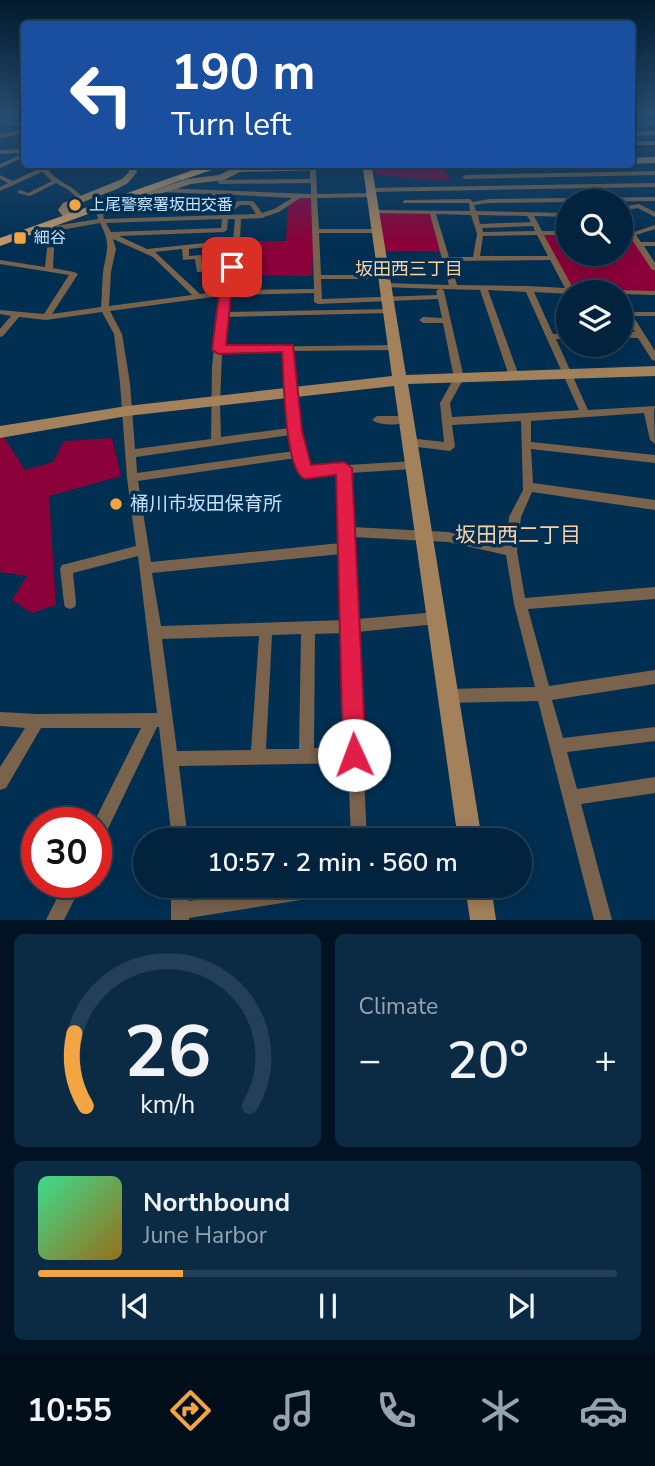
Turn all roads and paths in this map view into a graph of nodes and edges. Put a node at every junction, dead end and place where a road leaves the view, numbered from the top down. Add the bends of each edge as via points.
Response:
1 (635, 161) edge
2 (653, 162) edge
3 (41, 168) edge
4 (44, 168) edge
5 (132, 168) edge
6 (198, 168) edge
7 (207, 168) edge
8 (212, 168) edge
9 (246, 168) edge
10 (313, 168) edge
11 (367, 168) edge
12 (462, 168) edge
13 (554, 168) edge
14 (655, 173) edge
15 (558, 175) junction
16 (0, 177) edge
17 (182, 177) junction
18 (465, 177) junction
19 (220, 180) junction
20 (314, 181) junction
21 (54, 182) junction
22 (14, 183) junction
23 (655, 185) edge
24 (566, 186) junction
25 (0, 188) edge
26 (468, 188) junction
27 (402, 189) junction
28 (568, 189) edge
29 (161, 191) junction
30 (20, 192) dead end
31 (370, 193) junction
32 (213, 194) junction
33 (298, 196) junction
34 (315, 196) junction
35 (80, 198) junction
36 (655, 198) edge
37 (633, 199) edge
38 (556, 201) edge
39 (405, 202) junction
40 (207, 203) junction
41 (176, 204) dead end
42 (116, 205) joint
43 (471, 206) junction
44 (633, 207) edge
45 (374, 211) junction
46 (410, 213) junction
47 (653, 213) edge
48 (433, 214) junction
49 (529, 214) junction
50 (67, 215) junction
51 (556, 215) edge
52 (633, 216) edge
53 (261, 217) junction
54 (225, 218) junction
55 (238, 218) junction
56 (101, 221) junction
57 (535, 224) junction
58 (52, 226) junction
59 (655, 227) edge
60 (479, 230) junction
61 (316, 231) junction
62 (377, 231) junction
63 (540, 233) junction
64 (556, 233) edge
65 (109, 234) junction
66 (633, 234) edge
67 (633, 235) edge
68 (0, 240) edge
69 (239, 241) junction
70 (639, 244) junction
71 (655, 244) edge
72 (185, 247) junction
73 (146, 251) junction
74 (476, 258) junction
75 (553, 258) junction
76 (446, 259) junction
77 (0, 262) edge
78 (232, 267) junction
79 (655, 268) edge
80 (48, 270) junction
81 (317, 277) junction
82 (564, 280) edge
83 (385, 281) junction
84 (438, 285) junction
85 (453, 286) junction
86 (483, 287) junction
87 (528, 288) junction
88 (317, 290) junction
89 (556, 290) edge
90 (633, 292) edge
91 (655, 293) edge
92 (225, 294) junction
93 (199, 297) junction
94 (441, 297) junction
95 (389, 306) junction
96 (105, 310) junction
97 (0, 312) edge
98 (18, 314) junction
99 (633, 314) edge
100 (655, 314) edge
101 (223, 315) junction
102 (46, 317) junction
103 (423, 320) dead end
104 (446, 321) junction
105 (633, 322) edge
106 (0, 334) edge
107 (633, 335) edge
108 (641, 335) junction
109 (549, 337) junction
110 (556, 337) edge
111 (396, 347) junction
112 (289, 348) junction
113 (219, 350) junction
114 (655, 358) edge
115 (655, 372) edge
116 (567, 374) junction
117 (514, 376) junction
118 (458, 378) junction
119 (401, 380) junction
120 (292, 392) junction
121 (214, 401) junction
122 (652, 409) edge
123 (127, 411) junction
124 (586, 413) junction
125 (526, 416) junction
126 (377, 420) dead end
127 (405, 420) junction
128 (447, 421) junction
129 (294, 431) junction
130 (0, 432) edge
131 (655, 440) edge
132 (216, 442) junction
133 (409, 442) junction
134 (526, 445) junction
135 (130, 454) junction
136 (299, 454) junction
137 (655, 459) edge
138 (413, 466) junction
139 (344, 468) junction
140 (132, 478) junction
141 (527, 487) junction
142 (655, 505) edge
143 (347, 532) junction
144 (422, 536) junction
145 (348, 548) junction
146 (142, 550) junction
147 (511, 551) junction
148 (145, 568) junction
149 (655, 593) edge
150 (70, 603) dead end
151 (520, 604) junction
152 (437, 618) junction
153 (350, 626) junction
154 (308, 627) junction
155 (266, 629) junction
156 (155, 633) junction
157 (655, 677) edge
158 (542, 694) junction
159 (447, 696) junction
160 (0, 719) edge
161 (159, 719) junction
162 (37, 721) junction
163 (655, 734) edge
164 (556, 746) junction
165 (354, 755) junction
166 (306, 756) junction
167 (258, 757) junction
168 (171, 759) junction
169 (0, 782) edge
170 (655, 785) edge
171 (571, 798) junction
172 (111, 807) edge
173 (179, 828) edge
174 (358, 828) edge
175 (468, 828) edge
176 (66, 898) edge
177 (269, 898) edge
178 (480, 898) edge
179 (180, 915) edge
180 (55, 920) edge
181 (483, 920) edge
182 (603, 920) edge

1 - 2 street
3 - 22 street
4 - 21 street
5 - 35 street via 125,181
6 - 50 main road
7 - 17 main road
8 - 17 highway
9 - 19 street
10 - 20 street
11 - 31 street
12 - 18 street
13 - 15 street
14 - 15 street
15 - 18 street
15 - 24 street
16 - 22 street
17 - 50 main road
18 - 26 street
19 - 20 street
19 - 29 street via 190,181
19 - 32 street
20 - 34 street
21 - 30 street via 28,195
21 - 35 street via 73,188
22 - 25 street
23 - 24 street
24 - 26 street
24 - 28 street
26 - 27 street
26 - 43 street
27 - 31 street
27 - 39 street
29 - 32 street
29 - 42 street
31 - 34 street
31 - 45 street
32 - 33 street
32 - 40 street
33 - 34 street
33 - 53 street via 278,212
34 - 61 street
35 - 50 street via 64,207
36 - 37 street
38 - 43 street via 489,201
39 - 43 street
39 - 46 street
40 - 41 street
40 - 53 street via 235,207 252,203
42 - 56 street via 99,215
43 - 48 street
43 - 49 street
43 - 60 street
44 - 47 street
45 - 46 street
45 - 62 street
46 - 48 street
47 - 52 street
48 - 76 street
49 - 51 street
49 - 57 street
50 - 58 main road
50 - 68 main road
53 - 55 street
54 - 55 street
54 - 56 street
54 - 65 street via 224,230
55 - 69 street
56 - 58 street
56 - 65 street
57 - 60 street
57 - 63 street
58 - 68 main road
58 - 80 street
59 - 66 street
60 - 63 street
60 - 74 street
61 - 62 street
61 - 81 street
62 - 83 street
63 - 64 street
63 - 75 street
65 - 73 street
65 - 96 street via 112,249
67 - 70 street
69 - 72 street
69 - 78 street
70 - 71 street
70 - 79 street
72 - 73 street
72 - 78 street via 186,258 198,257 200,270
73 - 93 street via 156,255
74 - 75 street
74 - 76 street
75 - 82 street
76 - 85 street
77 - 80 street
78 - 92 street
80 - 102 street via 74,274
81 - 83 street
81 - 88 street
83 - 84 street
83 - 95 street
84 - 85 street
84 - 94 street
85 - 86 street
86 - 87 street
86 - 117 street
87 - 89 street
87 - 109 street
88 - 92 street
88 - 95 street via 318,302
90 - 91 street
92 - 93 street
92 - 101 street
93 - 96 street
94 - 95 street
94 - 104 street
95 - 101 street
95 - 111 street
96 - 102 street
96 - 123 street via 118,334
97 - 98 street
98 - 102 street
98 - 106 street
99 - 100 street
101 - 113 street
103 - 104 street
104 - 118 street
105 - 108 street
107 - 108 street
108 - 114 street
109 - 110 street
109 - 116 street
111 - 112 street
111 - 119 street
112 - 113 street
112 - 120 street
113 - 121 street
115 - 116 street
116 - 117 street
116 - 124 street
117 - 118 street
118 - 119 street
118 - 128 street via 445,403
119 - 120 street
119 - 127 street
120 - 121 street
120 - 129 street
121 - 123 street
121 - 132 street
122 - 124 street
122 - 131 street
123 - 130 street
123 - 135 street
124 - 125 street
125 - 128 street
125 - 134 street
126 - 127 street
127 - 133 street
128 - 133 street via 450,447
129 - 132 street
129 - 136 street
132 - 135 street
133 - 138 street
134 - 137 street
134 - 141 street
135 - 140 street
136 - 139 street via 305,472
136 - 140 street
138 - 139 street
138 - 144 street
139 - 143 street
140 - 146 street
141 - 142 street
141 - 147 street via 515,517
143 - 144 street
143 - 145 street
144 - 147 street
144 - 152 street
145 - 148 street
145 - 153 street
146 - 148 street
146 - 150 street via 66,569
147 - 151 street
148 - 156 street
149 - 151 street
151 - 158 street
152 - 153 street
152 - 159 street
153 - 154 street
153 - 165 street
154 - 155 street
154 - 166 street
155 - 156 street
155 - 167 street
156 - 161 street
157 - 158 street
158 - 159 street
158 - 164 street
159 - 175 street
160 - 162 street
161 - 162 street
161 - 168 street
161 - 172 street
162 - 169 street
163 - 164 street
164 - 171 street
165 - 166 street
165 - 174 street
166 - 167 street
167 - 168 street
168 - 173 street
170 - 171 street
171 - 182 street
176 - 180 street
177 - 179 street
178 - 181 street

